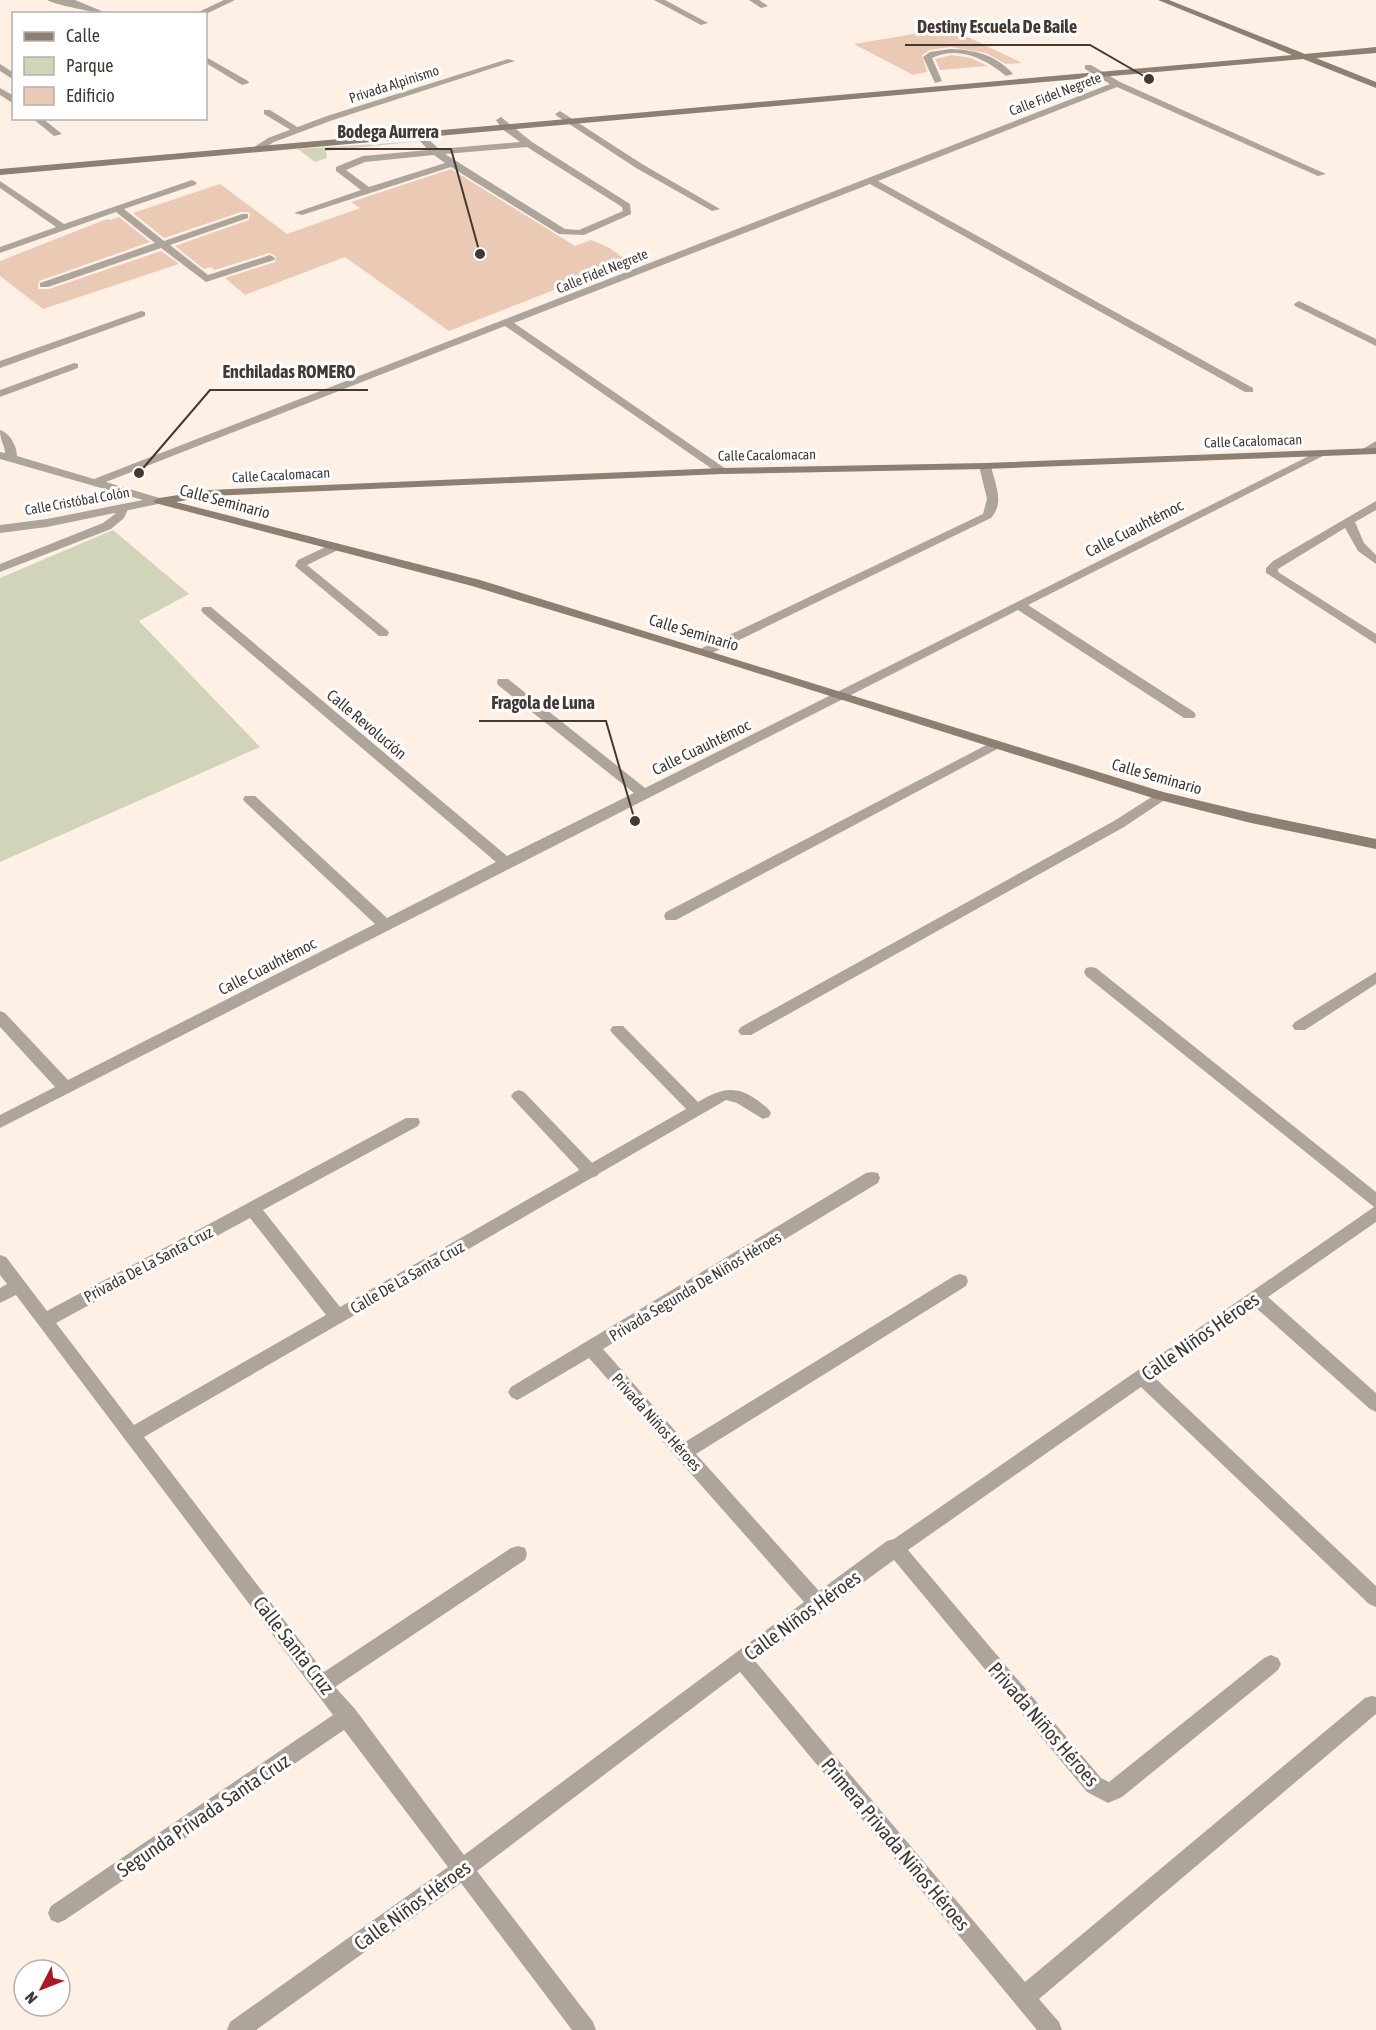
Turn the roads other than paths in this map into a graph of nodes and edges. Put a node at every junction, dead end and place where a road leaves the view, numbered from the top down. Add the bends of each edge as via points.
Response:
1 (51, 0) edge
2 (231, 0) edge
3 (658, 0) edge
4 (753, 0) edge
5 (1162, 0) edge
6 (764, 6) dead end
7 (100, 12) edge
8 (203, 12) edge
9 (704, 23) dead end
10 (1376, 42) edge
11 (1376, 50) edge
12 (1287, 51) junction
13 (1302, 57) junction
14 (207, 61) edge
15 (511, 61) dead end
16 (1088, 68) junction
17 (1009, 74) junction
18 (1099, 75) junction
19 (938, 81) junction
20 (244, 83) dead end
21 (1117, 84) junction
22 (1376, 84) edge
23 (267, 112) dead end
24 (560, 114) junction
25 (39, 120) edge
26 (574, 122) junction
27 (503, 124) junction
28 (297, 130) junction
29 (417, 131) junction
30 (57, 134) dead end
31 (271, 140) junction
32 (529, 144) junction
33 (255, 150) junction
34 (438, 153) junction
35 (0, 162) edge
36 (452, 164) junction
37 (0, 172) edge
38 (1321, 174) dead end
39 (870, 180) junction
40 (192, 183) dead end
41 (0, 184) edge
42 (368, 191) junction
43 (117, 208) junction
44 (715, 209) dead end
45 (299, 213) dead end
46 (245, 216) dead end
47 (63, 227) junction
48 (162, 244) junction
49 (0, 250) edge
50 (270, 258) dead end
51 (44, 285) dead end
52 (1299, 304) dead end
53 (141, 314) dead end
54 (508, 323) junction
55 (1376, 343) edge
56 (0, 365) edge
57 (74, 366) dead end
58 (1250, 390) dead end
59 (0, 394) edge
60 (0, 433) edge
61 (1376, 444) edge
62 (1370, 451) edge
63 (1321, 453) junction
64 (4, 458) edge
65 (985, 466) junction
66 (722, 471) junction
67 (96, 482) junction
68 (159, 501) junction
69 (1376, 505) edge
70 (122, 509) junction
71 (1349, 521) junction
72 (0, 528) edge
73 (334, 547) junction
74 (1376, 560) edge
75 (0, 568) edge
76 (1019, 605) junction
77 (207, 610) dead end
78 (383, 633) dead end
79 (1376, 640) edge
80 (704, 652) junction
81 (503, 682) dead end
82 (842, 695) junction
83 (1189, 715) dead end
84 (996, 744) junction
85 (644, 794) junction
86 (1161, 796) junction
87 (250, 799) dead end
88 (1376, 844) edge
89 (506, 863) junction
90 (671, 916) dead end
91 (385, 924) junction
92 (1090, 972) dead end
93 (1376, 976) edge
94 (0, 1017) edge
95 (1300, 1026) dead end
96 (618, 1030) dead end
97 (746, 1031) dead end
98 (66, 1088) junction
99 (519, 1096) dead end
100 (696, 1109) junction
101 (763, 1113) dead end
102 (0, 1122) edge
103 (412, 1122) dead end
104 (591, 1172) junction
105 (872, 1178) dead end
106 (1376, 1201) edge
107 (252, 1208) junction
108 (1376, 1213) edge
109 (0, 1262) edge
110 (960, 1281) dead end
111 (18, 1286) junction
112 (0, 1296) edge
113 (1256, 1298) junction
114 (337, 1317) junction
115 (45, 1321) junction
116 (592, 1348) junction
117 (1142, 1377) junction
118 (517, 1392) dead end
119 (1376, 1404) edge
120 (132, 1435) junction
121 (684, 1452) junction
122 (894, 1547) junction
123 (518, 1554) dead end
124 (1376, 1598) edge
125 (817, 1603) junction
126 (741, 1659) junction
127 (1271, 1664) dead end
128 (323, 1684) junction
129 (1372, 1705) dead end
130 (348, 1716) junction
131 (463, 1869) junction
132 (58, 1913) dead end
133 (1024, 1997) junction
134 (238, 2030) edge
135 (585, 2030) edge
136 (1051, 2030) edge

1 - 7 street
2 - 8 street
3 - 9 street
4 - 6 street
5 - 12 main road
10 - 12 main road
11 - 13 main road
12 - 13 main road
12 - 16 main road
13 - 18 main road
13 - 22 main road
14 - 20 street
15 - 28 street, Privada Alpinismo
16 - 17 main road
16 - 18 street
17 - 19 main road
17 - 19 street via 986,57 967,52 938,52 927,57
18 - 21 street
18 - 26 main road
19 - 24 main road
21 - 38 street
21 - 39 street, Calle Fidel Negrete
23 - 28 street
24 - 26 street
24 - 27 main road
25 - 30 street
26 - 27 main road
26 - 44 street via 639,166
27 - 29 main road
27 - 32 street
28 - 31 street, Privada Alpinismo
29 - 31 main road
29 - 33 main road
29 - 34 street
31 - 33 street, Privada Alpinismo
31 - 35 main road
32 - 34 street
32 - 36 street via 627,206 628,212 580,232 563,231
33 - 37 main road
34 - 36 street
34 - 42 street via 363,159 339,169
36 - 42 street
39 - 54 street, Calle Fidel Negrete
39 - 58 street
40 - 43 street
41 - 47 street
42 - 45 street
43 - 47 street
43 - 48 street
46 - 48 street
47 - 49 street
48 - 50 street via 208,279
48 - 51 street
52 - 55 street
53 - 56 street
54 - 66 street
54 - 67 street, Calle Fidel Negrete
57 - 59 street
60 - 64 street via 11,448
61 - 62 street
62 - 63 main road, Calle Cacalomacan
63 - 65 main road, Calle Cacalomacan
63 - 76 street, Calle Cuauhtémoc
64 - 67 street, Calle Seminario
65 - 66 main road, Calle Cacalomacan
65 - 80 street via 994,506 987,516
66 - 68 main road, Calle Cacalomacan via 210,493
67 - 68 street, Calle Seminario
68 - 70 street, Calle Cristóbal Colón
68 - 73 main road, Calle Seminario
69 - 71 street
70 - 72 street, Calle Cristóbal Colón
70 - 75 street via 120,516 107,526
71 - 74 street via 1355,540
71 - 79 street via 1277,564 1272,573
73 - 78 street via 301,566
73 - 80 main road, Calle Seminario via 476,583
76 - 82 street, Calle Cuauhtémoc
76 - 83 street
77 - 89 street, Calle Revolución
80 - 82 main road, Calle Seminario
81 - 85 street
82 - 84 main road, Calle Seminario
82 - 85 street, Calle Cuauhtémoc
84 - 86 main road, Calle Seminario
84 - 90 street
85 - 89 street, Calle Cuauhtémoc
86 - 88 main road, Calle Seminario
86 - 97 street via 1109,830
87 - 91 street
89 - 91 street, Calle Cuauhtémoc
91 - 98 street, Calle Cuauhtémoc
92 - 106 street
93 - 95 street
94 - 98 street
96 - 100 street
98 - 102 street, Calle Cuauhtémoc
99 - 104 street
100 - 101 street via 731,1092
100 - 104 street
103 - 107 street, Privada De La Santa Cruz
104 - 114 street, Calle De La Santa Cruz
105 - 116 street, Privada Segunda De Niños Héroes
107 - 114 street
107 - 115 street, Privada De La Santa Cruz
108 - 113 street, Calle Niños Héroes
109 - 111 street, Calle Santa Cruz
110 - 121 street
111 - 112 street
111 - 115 street, Calle Santa Cruz
113 - 117 street, Calle Niños Héroes
113 - 119 street
114 - 120 street, Calle De La Santa Cruz
115 - 120 street, Calle Santa Cruz
116 - 118 street, Privada Segunda De Niños Héroes
116 - 121 street, Privada Niños Héroes
117 - 122 street, Calle Niños Héroes
117 - 124 street
120 - 128 street, Calle Santa Cruz
121 - 125 street, Privada Niños Héroes
122 - 125 street, Calle Niños Héroes
122 - 127 street, Privada Niños Héroes via 1094,1785 1108,1793
123 - 128 street
125 - 126 street, Calle Niños Héroes
126 - 131 street, Calle Niños Héroes
126 - 133 street, Primera Privada Niños Héroes
128 - 130 street, Calle Santa Cruz
129 - 133 street
130 - 131 street, Calle Santa Cruz
130 - 132 street, Segunda Privada Santa Cruz
131 - 134 street, Calle Niños Héroes
131 - 135 street, Calle Santa Cruz
133 - 136 street, Primera Privada Niños Héroes

